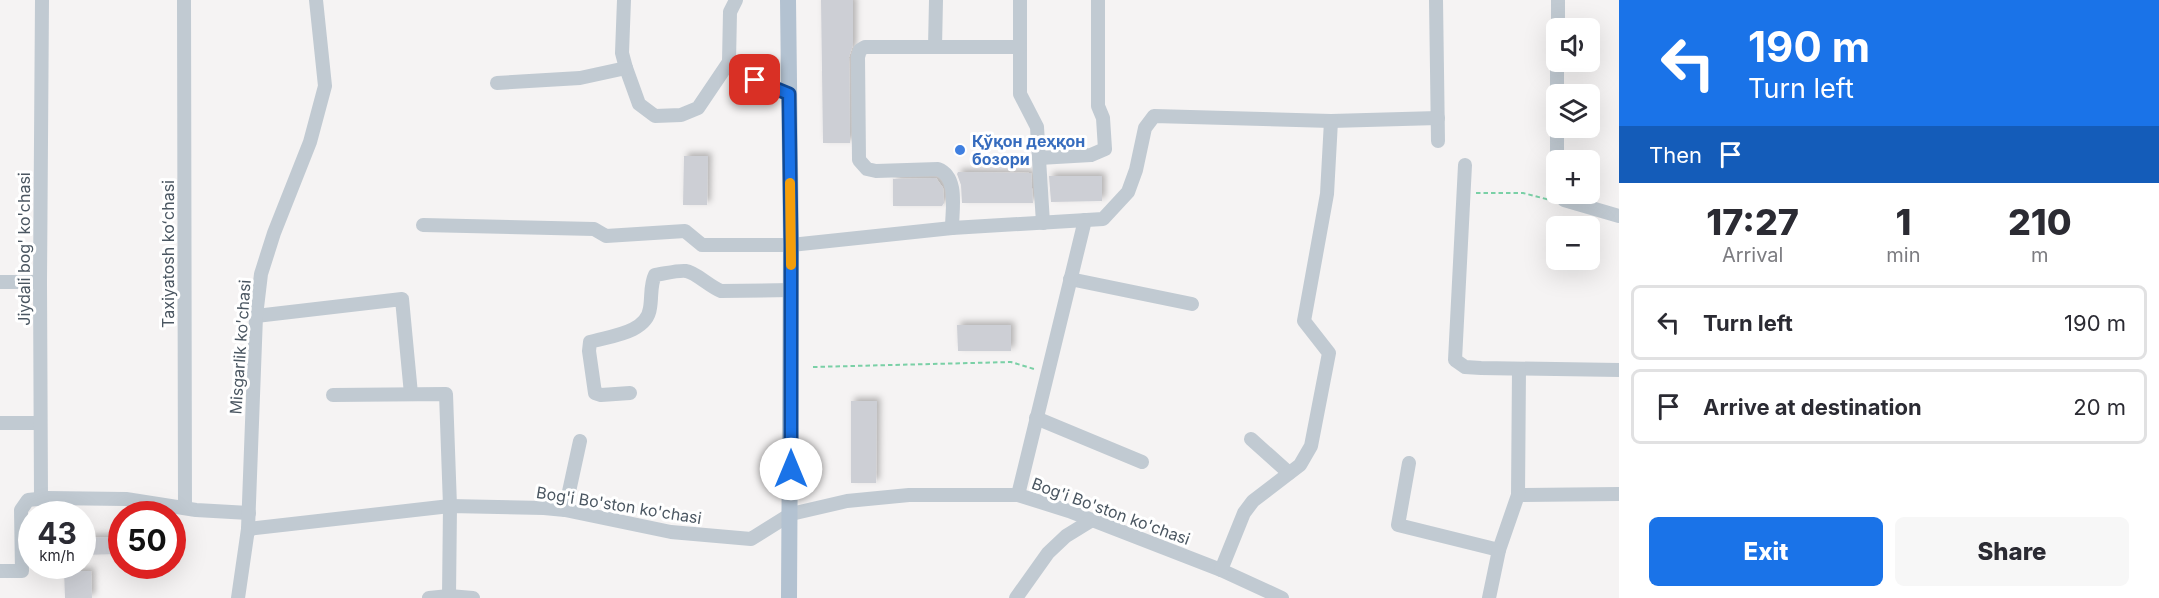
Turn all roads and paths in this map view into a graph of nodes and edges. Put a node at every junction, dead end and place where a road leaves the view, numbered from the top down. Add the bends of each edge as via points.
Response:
1 (42, 0) edge
2 (184, 0) edge
3 (316, 0) edge
4 (624, 0) edge
5 (736, 0) edge
6 (788, 0) edge
7 (936, 0) edge
8 (1020, 0) edge
9 (1098, 0) edge
10 (1436, 0) edge
11 (1558, 0) edge
12 (1558, 18) edge
13 (935, 47) junction
14 (1020, 47) junction
15 (729, 62) junction
16 (626, 68) junction
17 (1557, 72) edge
18 (497, 83) dead end
19 (789, 94) junction
20 (1438, 118) junction
21 (1331, 121) junction
22 (1438, 141) dead end
23 (1557, 150) edge
24 (1039, 158) junction
25 (1465, 165) dead end
26 (1464, 193) junction
27 (1546, 199) edge
28 (1584, 204) edge
29 (1619, 216) edge
30 (1085, 220) junction
31 (1043, 223) junction
32 (423, 225) dead end
33 (952, 228) junction
34 (791, 245) junction
35 (1070, 279) junction
36 (0, 282) edge
37 (40, 282) junction
38 (791, 290) junction
39 (1192, 304) dead end
40 (256, 316) junction
41 (813, 367) dead end
42 (1519, 369) junction
43 (1619, 370) edge
44 (1047, 374) junction
45 (630, 393) dead end
46 (411, 394) junction
47 (333, 395) dead end
48 (1036, 418) junction
49 (0, 423) edge
50 (40, 423) junction
51 (1251, 440) dead end
52 (580, 441) dead end
53 (1142, 462) dead end
54 (1409, 463) dead end
55 (1289, 473) junction
56 (1619, 494) edge
57 (1018, 495) junction
58 (1518, 495) junction
59 (42, 499) junction
60 (139, 501) edge
61 (185, 501) edge
62 (450, 506) junction
63 (186, 508) edge
64 (565, 510) junction
65 (249, 513) junction
66 (791, 514) junction
67 (1092, 520) junction
68 (248, 528) junction
69 (1499, 550) junction
70 (1221, 570) junction
71 (0, 571) edge
72 (451, 597) edge
73 (238, 598) edge
74 (429, 598) edge
75 (473, 598) edge
76 (789, 598) edge
77 (1016, 598) edge
78 (1282, 598) edge
79 (1489, 598) edge

1 - 37 street, Jiydali bog' ko'chasi
2 - 61 street, Taxiyatosh koʻchasi
3 - 40 street, Misgarlik ko'chasi via 325,87 310,142 261,274
4 - 16 street via 622,52
5 - 15 street via 730,12
6 - 19 main road
7 - 13 street
8 - 14 street
9 - 24 street via 1098,106 1103,118 1105,149 1091,155
10 - 20 street
11 - 12 street
13 - 14 street
13 - 33 street via 860,50 859,160 867,169 876,171 946,172 952,181
14 - 24 street via 1020,94 1037,127
15 - 16 street via 698,108 681,115 655,116 639,104
15 - 19 street via 738,73
16 - 18 street via 580,78
17 - 23 street
19 - 34 main road
20 - 21 street
20 - 22 street
21 - 30 street via 1154,116 1145,128 1128,192 1103,219
21 - 55 street via 1327,195 1304,321 1329,353 1311,446
24 - 31 street
25 - 26 street
26 - 27 path via 1523,193
26 - 42 street via 1455,360 1465,367
28 - 29 street
30 - 31 street
30 - 35 street
31 - 33 street
32 - 34 street via 594,230 606,236 685,231 702,245
33 - 34 street
34 - 38 main road
35 - 39 street
35 - 44 street
36 - 37 street
37 - 50 street, Jiydali bog' ko'chasi
38 - 45 street via 721,291 686,271 655,275 650,312 640,326 590,342 595,393
38 - 66 main road
40 - 46 street via 402,299
40 - 65 street, Misgarlik ko'chasi
41 - 44 path via 1011,362
42 - 43 street
42 - 58 street
44 - 48 street
46 - 47 street
46 - 62 street via 446,394
48 - 53 street
48 - 57 street
49 - 50 street
50 - 59 street, Jiydali bog' ko'chasi
51 - 55 street
52 - 64 street
54 - 69 street via 1398,525
55 - 70 street via 1244,513
56 - 58 street
57 - 66 street, Bog'i Bo'ston ko'chasi via 909,495 847,501
57 - 67 street, Bog'i Bo'ston ko'chasi
58 - 69 street
59 - 60 street
59 - 71 street via 28,500 21,510 22,571
62 - 64 street, Bog'i Bo'ston ko'chasi
62 - 68 street, Bog'i Bo'ston ko'chasi
62 - 72 street
63 - 65 street
64 - 66 street, Bog'i Bo'ston ko'chasi via 671,532 751,539
65 - 68 street, Misgarlik ko'chasi
66 - 76 main road
67 - 70 street, Bog'i Bo'ston ko'chasi
67 - 77 street via 1048,553
68 - 73 street, Misgarlik ko'chasi
69 - 79 street
70 - 78 street, Bog'i Bo'ston ko'chasi
72 - 74 street
72 - 75 street

